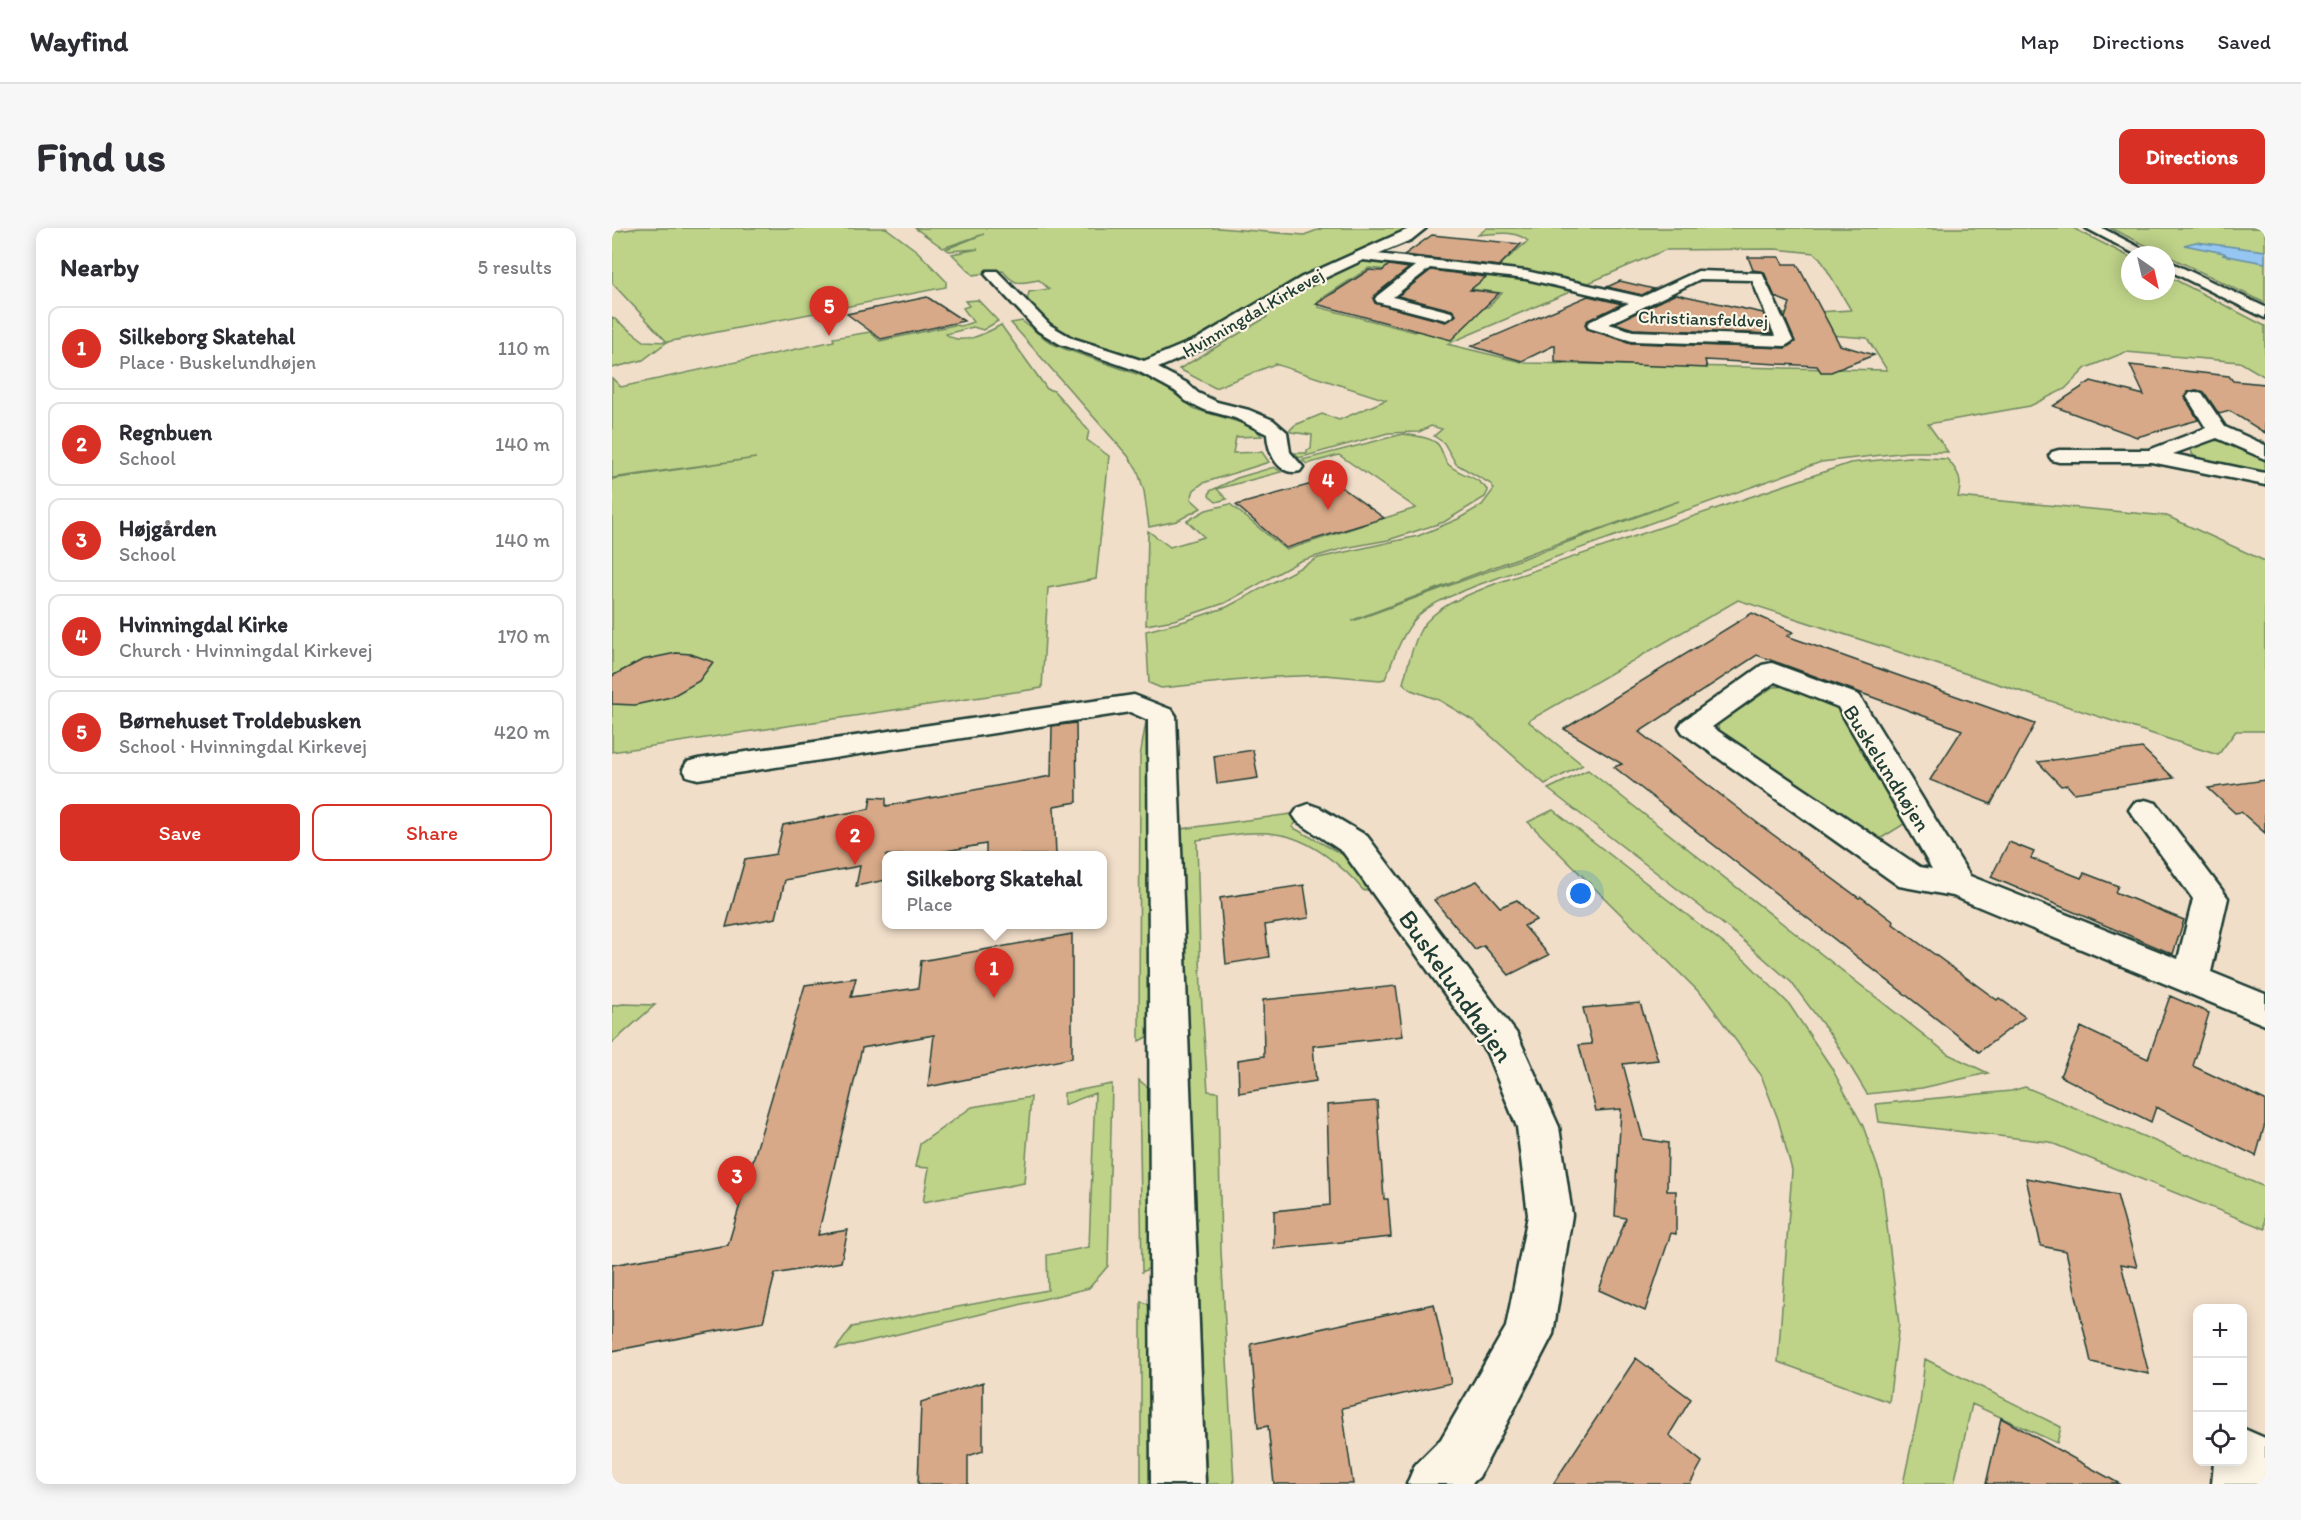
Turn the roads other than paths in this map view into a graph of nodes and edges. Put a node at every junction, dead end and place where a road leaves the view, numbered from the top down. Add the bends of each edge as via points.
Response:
1 (1420, 228) edge
2 (2092, 228) edge
3 (2129, 246) edge
4 (1455, 254) dead end
5 (1361, 256) junction
6 (1433, 265) junction
7 (2175, 268) edge
8 (992, 274) dead end
9 (1024, 285) dead end
10 (1005, 288) junction
11 (1644, 302) junction
12 (2265, 313) edge
13 (1446, 315) dead end
14 (1144, 367) junction
15 (2196, 397) dead end
16 (2217, 431) junction
17 (2265, 453) edge
18 (2059, 456) dead end
19 (2151, 456) junction
20 (1293, 467) dead end
21 (2265, 479) edge
22 (698, 769) dead end
23 (2145, 810) dead end
24 (1309, 815) dead end
25 (1958, 885) junction
26 (2191, 978) junction
27 (2265, 1010) edge
28 (2247, 1456) edge
29 (2265, 1465) edge
30 (2240, 1466) edge
31 (1178, 1484) edge
32 (1434, 1484) edge
33 (2239, 1484) edge

1 - 5 street
2 - 3 street
4 - 6 street
5 - 6 street, Christiansfeldvej
5 - 14 street, Hvinningdal Kirkevej via 1289,290 1202,345
6 - 11 street, Christiansfeldvej via 1526,275
6 - 13 street via 1382,299
7 - 12 street
8 - 10 street, Hvinningdal Kirkevej
9 - 10 street
10 - 14 street, Hvinningdal Kirkevej via 1044,328 1066,341
11 - 11 street, Christiansfeldvej via 1698,275 1757,276 1785,341 1632,336 1595,325
14 - 20 street, Hvinningdal Kirkevej via 1202,402 1266,424 1277,432 1282,459
15 - 16 street
16 - 17 street
16 - 19 street
18 - 19 street
19 - 21 street
22 - 31 street via 1134,704 1162,716
23 - 26 street via 2211,898
24 - 32 street, Buskelundhøjen via 1355,844 1497,1036 1538,1127 1550,1215 1529,1334 1460,1458
25 - 25 street, Buskelundhøjen via 1849,701 1772,671 1693,727 1911,878
25 - 26 street, Buskelundhøjen
26 - 27 street, Buskelundhøjen
28 - 29 street
30 - 33 street

